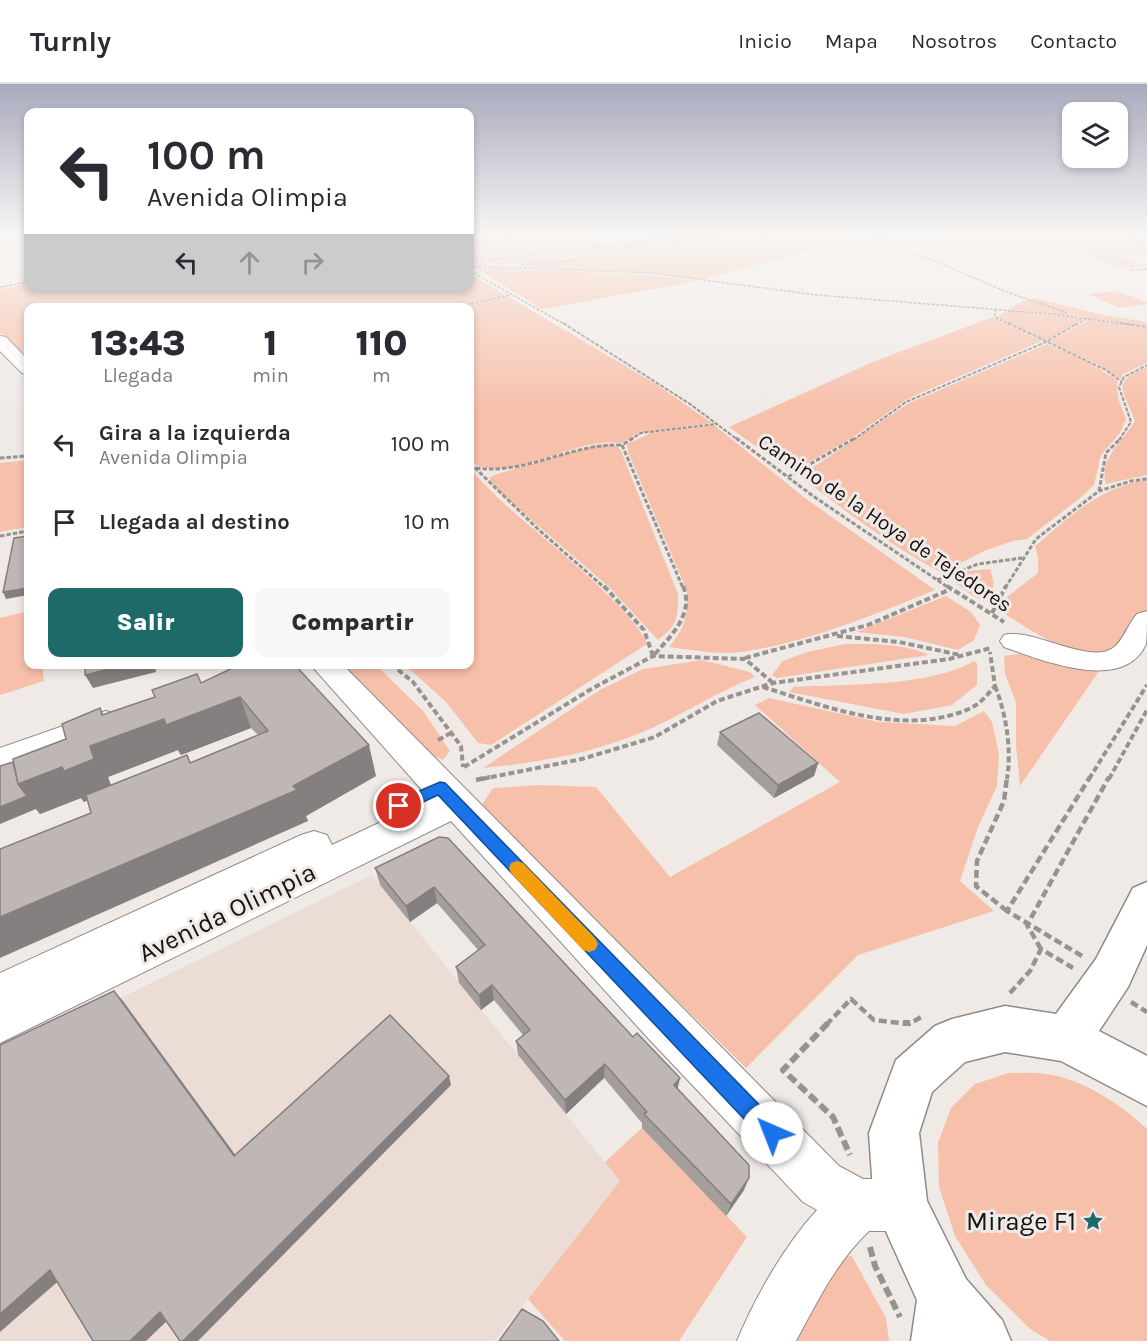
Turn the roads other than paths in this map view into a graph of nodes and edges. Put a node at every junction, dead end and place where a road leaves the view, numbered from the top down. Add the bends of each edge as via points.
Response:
1 (0, 341) edge
2 (24, 365) edge
3 (1147, 620) edge
4 (1002, 645) road end
5 (329, 669) edge
6 (134, 712) edge
7 (0, 761) edge
8 (453, 786) junction
9 (1147, 900) edge
10 (0, 994) edge
11 (0, 1022) edge
12 (1067, 1038) junction
13 (1147, 1082) edge
14 (880, 1205) junction
15 (956, 1327) edge
16 (765, 1341) edge

1 - 2 street
3 - 4 street via 1125,653 1115,660
5 - 8 street
6 - 7 street
8 - 10 street, Avenida Olimpia
8 - 11 street, Avenida Olimpia
8 - 14 street via 663,1022 821,1184
9 - 12 main road via 1112,973
12 - 13 main road
12 - 14 main road via 1005,1029 952,1042 913,1077 894,1133
14 - 15 main road
14 - 16 street via 842,1219

